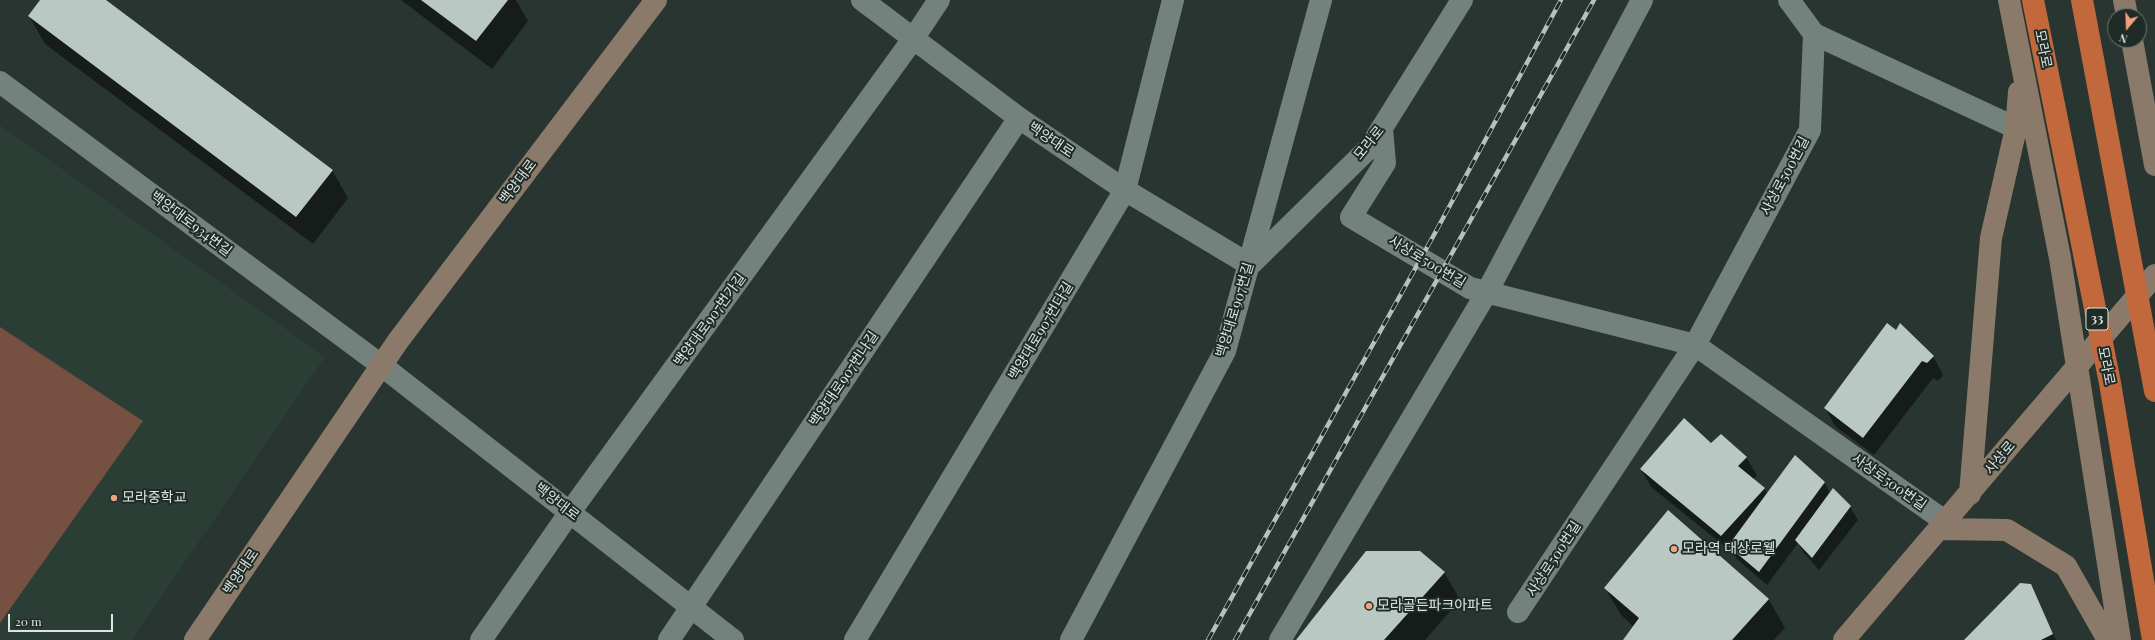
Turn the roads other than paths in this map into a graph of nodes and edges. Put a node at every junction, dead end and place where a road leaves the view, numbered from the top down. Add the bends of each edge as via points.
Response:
1 (656, 0) edge
2 (862, 0) edge
3 (939, 0) edge
4 (1172, 0) edge
5 (1321, 0) edge
6 (1462, 0) edge
7 (1642, 0) edge
8 (1789, 0) edge
9 (2009, 0) edge
10 (2033, 0) edge
11 (2082, 0) edge
12 (1814, 34) junction
13 (913, 39) junction
14 (2134, 48) edge
15 (2020, 63) junction
16 (0, 82) edge
17 (1019, 118) junction
18 (2016, 128) junction
19 (1382, 129) junction
20 (2155, 162) edge
21 (1125, 190) junction
22 (1250, 265) junction
23 (2155, 275) edge
24 (1487, 292) junction
25 (1695, 345) junction
26 (382, 365) junction
27 (2077, 365) junction
28 (2155, 391) edge
29 (1970, 494) junction
30 (570, 512) junction
31 (1943, 525) junction
32 (691, 607) junction
33 (1518, 612) dead end
34 (195, 640) edge
35 (481, 640) edge
36 (669, 640) edge
37 (732, 640) edge
38 (855, 640) edge
39 (1071, 640) edge
40 (1280, 640) edge
41 (1844, 640) edge
42 (2108, 640) edge
43 (2120, 640) edge
44 (2153, 640) edge

1 - 26 main road, 백양대로
2 - 13 street, 백양대로
3 - 13 street, 백양대로907번가길
4 - 21 street, 백양대로907번다길
5 - 22 street, 백양대로907번길
6 - 19 street, 모라로
7 - 24 street
8 - 12 street
9 - 15 main road, 모라로
10 - 44 highway, 모라로 / 33 via 2110,383
11 - 28 highway
12 - 18 street
12 - 25 street, 사상로500번길 via 1810,130
13 - 17 street, 백양대로
13 - 30 street, 백양대로907번가길
14 - 20 main road
15 - 18 main road
15 - 27 main road, 모라로 via 2060,258
16 - 26 street, 백양대로934번길
17 - 21 street, 백양대로
17 - 32 street, 백양대로907번나길
18 - 29 main road via 1991,238
19 - 22 street, 모라로 via 1370,147
19 - 24 street, 사상로500번길 via 1385,163 1351,217 1470,288
21 - 22 street, 백양대로
21 - 38 street, 백양대로907번다길
22 - 39 street, 백양대로907번길 via 1225,351
23 - 27 main road, 사상로
24 - 25 street, 사상로500번길
24 - 40 street
25 - 31 street, 사상로500번길
25 - 33 street, 사상로500번길
26 - 30 street, 백양대로
26 - 34 main road, 백양대로
27 - 29 main road, 사상로
27 - 43 main road, 모라로
29 - 31 main road, 사상로
30 - 32 street, 백양대로
30 - 35 street, 백양대로907번가길
31 - 41 main road, 사상로
31 - 42 main road via 2007,530 2066,566
32 - 36 street, 백양대로907번나길
32 - 37 street, 백양대로

